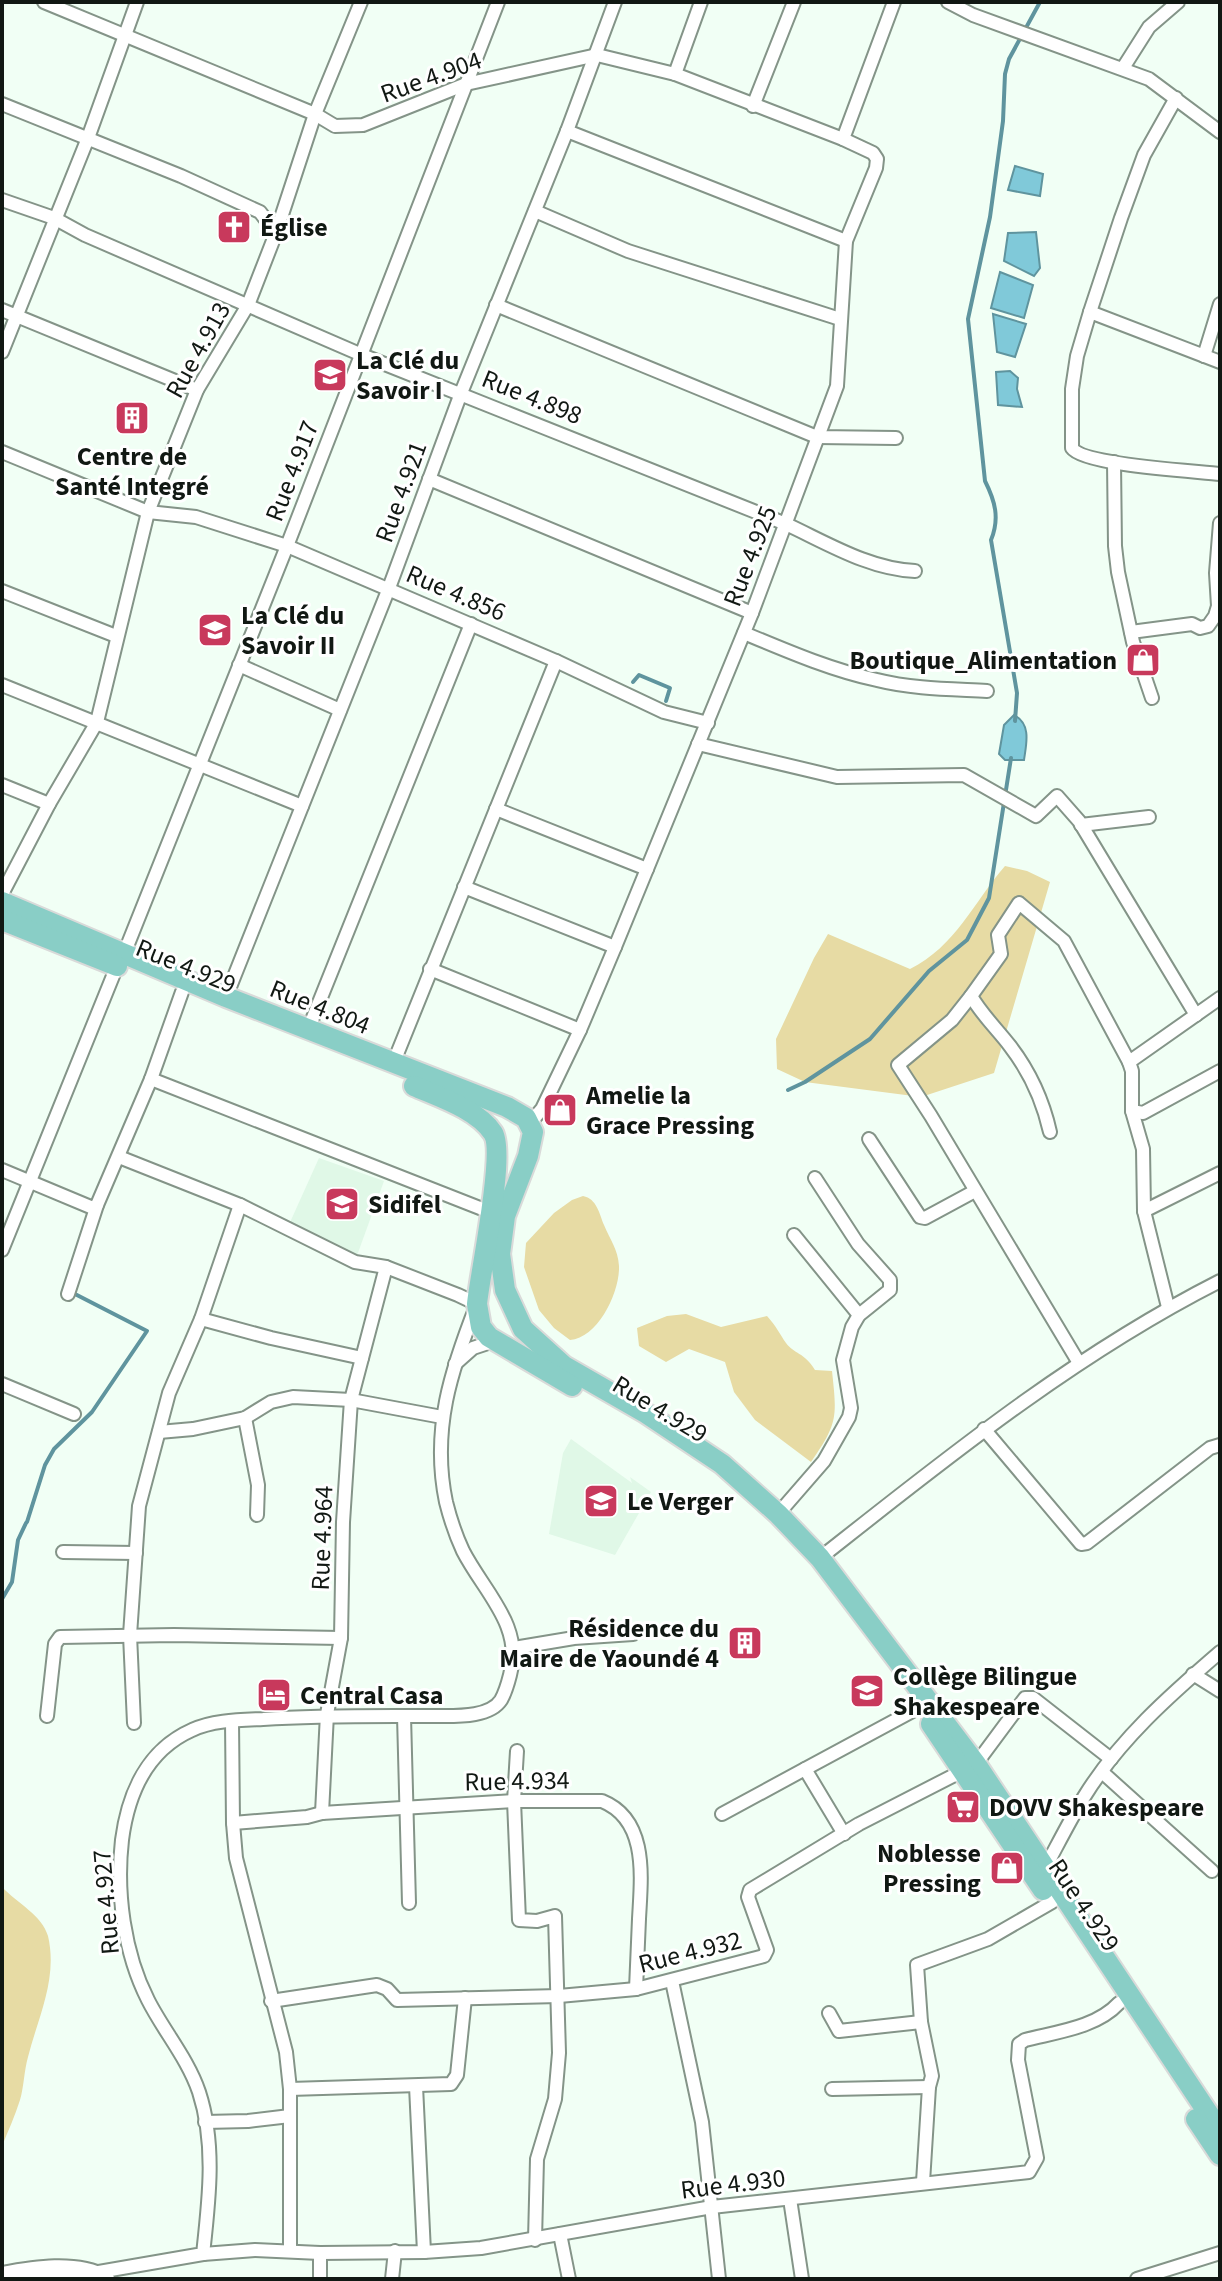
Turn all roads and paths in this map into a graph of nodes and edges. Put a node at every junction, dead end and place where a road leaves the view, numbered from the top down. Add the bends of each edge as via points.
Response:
1 (44, 2) edge
2 (137, 2) edge
3 (361, 2) edge
4 (498, 2) edge
5 (615, 2) edge
6 (701, 2) edge
7 (794, 2) edge
8 (894, 2) edge
9 (948, 2) edge
10 (1178, 2) edge
11 (123, 34) junction
12 (597, 55) junction
13 (1123, 68) junction
14 (675, 74) junction
15 (466, 84) junction
16 (1176, 98) junction
17 (2, 104) edge
18 (753, 106) junction
19 (315, 114) junction
20 (567, 131) junction
21 (1220, 132) edge
22 (88, 138) junction
23 (843, 139) junction
24 (2, 200) edge
25 (535, 211) junction
26 (54, 218) junction
27 (276, 233) junction
28 (846, 241) junction
29 (1220, 304) edge
30 (248, 305) junction
31 (496, 305) junction
32 (2, 310) edge
33 (1090, 312) junction
34 (17, 316) junction
35 (840, 319) junction
36 (2, 352) edge
37 (362, 355) junction
38 (1204, 356) junction
39 (1220, 362) edge
40 (197, 390) junction
41 (461, 393) junction
42 (817, 437) junction
43 (896, 438) dead end
44 (2, 452) edge
45 (1114, 462) junction
46 (1220, 474) edge
47 (429, 479) junction
48 (148, 512) junction
49 (1220, 523) edge
50 (786, 524) junction
51 (287, 546) junction
52 (915, 571) dead end
53 (389, 588) junction
54 (2, 591) edge
55 (1219, 610) edge
56 (752, 613) junction
57 (471, 624) junction
58 (1131, 632) junction
59 (744, 633) junction
60 (116, 636) junction
61 (556, 661) junction
62 (239, 665) junction
63 (2, 685) edge
64 (987, 691) dead end
65 (1152, 698) dead end
66 (340, 710) junction
67 (97, 722) junction
68 (708, 723) junction
69 (698, 744) junction
70 (199, 766) junction
71 (2, 785) edge
72 (49, 804) junction
73 (302, 806) junction
74 (496, 809) junction
75 (1149, 817) dead end
76 (1081, 825) junction
77 (647, 869) junction
78 (464, 887) junction
79 (2, 894) edge
80 (2, 902) edge
81 (2, 921) edge
82 (615, 947) junction
83 (120, 960) junction
84 (430, 969) junction
85 (182, 992) junction
86 (971, 996) junction
87 (226, 997) junction
88 (1220, 998) edge
89 (1196, 1015) junction
90 (308, 1030) junction
91 (580, 1030) junction
92 (1129, 1062) junction
93 (393, 1064) junction
94 (1220, 1071) edge
95 (151, 1079) junction
96 (1132, 1111) junction
97 (525, 1123) junction
98 (1050, 1132) dead end
99 (495, 1135) junction
100 (869, 1139) dead end
101 (119, 1157) junction
102 (2, 1170) edge
103 (1220, 1173) edge
104 (815, 1178) dead end
105 (30, 1182) junction
106 (975, 1191) junction
107 (97, 1205) junction
108 (240, 1205) junction
109 (1144, 1211) junction
110 (490, 1212) junction
111 (794, 1235) dead end
112 (2, 1250) edge
113 (386, 1267) junction
114 (1220, 1281) edge
115 (68, 1294) dead end
116 (477, 1304) junction
117 (1168, 1307) junction
118 (513, 1310) junction
119 (859, 1315) junction
120 (201, 1319) junction
121 (494, 1341) junction
122 (362, 1358) junction
123 (1079, 1363) junction
124 (453, 1366) junction
125 (2, 1384) edge
126 (351, 1400) junction
127 (74, 1414) dead end
128 (442, 1417) junction
129 (245, 1418) junction
130 (984, 1429) junction
131 (159, 1432) junction
132 (1220, 1445) edge
133 (778, 1514) junction
134 (257, 1515) dead end
135 (63, 1552) dead end
136 (136, 1553) junction
137 (820, 1558) junction
138 (633, 1634) dead end
139 (130, 1635) junction
140 (341, 1638) junction
141 (514, 1648) junction
142 (1220, 1652) edge
143 (1193, 1674) junction
144 (1220, 1691) edge
145 (920, 1707) junction
146 (327, 1714) junction
147 (47, 1716) dead end
148 (404, 1716) junction
149 (232, 1721) junction
150 (134, 1723) dead end
151 (517, 1751) dead end
152 (1111, 1759) junction
153 (969, 1767) junction
154 (805, 1769) junction
155 (1102, 1772) junction
156 (514, 1801) junction
157 (408, 1807) junction
158 (322, 1813) junction
159 (722, 1814) dead end
160 (233, 1823) junction
161 (844, 1834) junction
162 (1045, 1868) junction
163 (1212, 1871) dead end
164 (1052, 1902) junction
165 (409, 1903) dead end
166 (672, 1981) junction
167 (636, 1989) junction
168 (559, 1996) junction
169 (465, 1998) junction
170 (271, 2001) junction
171 (1119, 2003) junction
172 (829, 2013) dead end
173 (921, 2022) junction
174 (416, 2086) junction
175 (929, 2087) junction
176 (290, 2089) junction
177 (832, 2089) dead end
178 (1213, 2108) edge
179 (290, 2116) junction
180 (205, 2122) junction
181 (1220, 2131) edge
182 (1220, 2155) edge
183 (923, 2182) junction
184 (790, 2199) junction
185 (712, 2207) junction
186 (560, 2234) junction
187 (535, 2240) junction
188 (290, 2250) junction
189 (395, 2251) junction
190 (424, 2252) junction
191 (320, 2253) junction
192 (1220, 2253) edge
193 (203, 2254) junction
194 (2, 2276) edge
195 (99, 2276) edge
196 (320, 2279) edge
197 (392, 2279) edge
198 (569, 2279) edge
199 (719, 2279) edge
200 (802, 2279) edge
201 (1137, 2279) edge

1 - 11 street, Rue 4.904
2 - 11 street
3 - 19 street, Rue 4.913
4 - 15 street, Rue 4.917
5 - 12 street, Rue 4.921
6 - 14 street
7 - 18 street
8 - 23 street
9 - 13 street via 1074,54
10 - 13 street via 1149,27
11 - 19 street, Rue 4.904
11 - 22 street
12 - 14 street, Rue 4.904
12 - 15 street, Rue 4.904
12 - 20 street, Rue 4.921
13 - 16 street
14 - 18 street, Rue 4.904
15 - 19 street, Rue 4.904 via 363,125 335,126
15 - 37 street, Rue 4.917
16 - 21 street
16 - 33 street via 1144,155
17 - 22 street
18 - 23 street, Rue 4.904
19 - 27 street, Rue 4.913
20 - 25 street, Rue 4.921
20 - 28 street
22 - 26 street
22 - 27 street via 260,212
23 - 28 street, Rue 4.925 via 877,159
24 - 26 street, Rue 4.898
25 - 31 street, Rue 4.921
25 - 35 street via 628,251
26 - 30 street, Rue 4.898
26 - 34 street
27 - 30 street, Rue 4.913
28 - 35 street, Rue 4.925
29 - 38 street
30 - 37 street, Rue 4.898
30 - 40 street, Rue 4.913
31 - 41 street, Rue 4.921
31 - 42 street
32 - 34 street
33 - 38 street
33 - 45 street via 1072,389 1072,448 1080,456
34 - 36 street
34 - 40 street
35 - 42 street, Rue 4.925 via 837,386
37 - 41 street, Rue 4.898
37 - 51 street, Rue 4.917
38 - 39 street
40 - 48 street, Rue 4.913
41 - 47 street, Rue 4.921
41 - 50 street, Rue 4.898
42 - 43 street
42 - 50 street, Rue 4.925
44 - 48 street, Rue 4.856
45 - 46 street
45 - 58 street via 1115,546
47 - 53 street, Rue 4.921
47 - 56 street
48 - 51 street, Rue 4.856 via 196,517
48 - 60 street, Rue 4.913
49 - 55 street
50 - 52 street, Rue 4.898 via 848,554
50 - 56 street, Rue 4.925
51 - 53 street, Rue 4.856
51 - 62 street, Rue 4.917
53 - 57 street, Rue 4.856
53 - 66 street, Rue 4.921
54 - 60 street
55 - 58 street via 1208,626
56 - 59 street, Rue 4.925
57 - 61 street, Rue 4.856
57 - 90 street
58 - 65 street
59 - 64 street via 878,681
59 - 68 street, Rue 4.925
60 - 67 street, Rue 4.913
61 - 68 street, Rue 4.856 via 664,712
61 - 74 street
62 - 66 street
62 - 70 street, Rue 4.917
63 - 67 street
66 - 73 street, Rue 4.921
67 - 70 street
67 - 72 street, Rue 4.913
68 - 69 street, Rue 4.925
69 - 76 street via 837,777 964,775 1036,816 1057,796
69 - 77 street, Rue 4.925
70 - 73 street
70 - 83 street, Rue 4.917
71 - 72 street
72 - 79 street, Rue 4.913
73 - 87 street, Rue 4.921
74 - 77 street
74 - 78 street
75 - 76 street
76 - 89 street
77 - 82 street, Rue 4.925
78 - 82 street
78 - 84 street
80 - 83 main road, Rue 4.804
81 - 83 main road, Rue 4.929
82 - 91 street, Rue 4.925
83 - 85 main road, Rue 4.929
83 - 87 main road, Rue 4.804
83 - 105 street, Rue 4.917
84 - 91 street
84 - 93 street
85 - 95 street
85 - 99 main road, Rue 4.929 via 445,1099
86 - 92 street via 1001,954 998,935 1019,903 1064,941
86 - 98 street via 1027,1071
86 - 106 street via 952,1020 898,1065
87 - 90 main road, Rue 4.804
88 - 89 street
89 - 92 street
90 - 93 main road, Rue 4.804
91 - 97 street, Rue 4.925 via 542,1109
92 - 96 street
93 - 97 main road, Rue 4.804
94 - 96 street via 1143,1113
95 - 101 street
95 - 110 street
96 - 109 street via 1143,1149
97 - 99 main road via 500,1120
97 - 99 main road via 510,1143
97 - 118 main road, Rue 4.929 via 528,1156 501,1241 502,1275
99 - 110 main road via 499,1161
100 - 106 street via 920,1217
101 - 107 street
101 - 108 street
102 - 105 street
103 - 109 street
104 - 119 street via 858,1244 890,1280 890,1290
105 - 107 street via 93,1208
105 - 112 street, Rue 4.917
106 - 123 street
107 - 115 street
108 - 113 street via 355,1262
108 - 120 street
109 - 117 street
110 - 116 main road
111 - 119 street
113 - 116 street
113 - 122 street, Rue 4.964
114 - 117 street
116 - 118 main road via 498,1294
116 - 121 main road via 481,1327
116 - 124 street
117 - 123 street
118 - 121 main road via 515,1326 508,1336
118 - 133 main road, Rue 4.929 via 530,1338 564,1366 709,1455
119 - 133 street via 844,1350 849,1417 824,1461
120 - 122 street
120 - 131 street via 169,1393
121 - 124 street via 473,1348
121 - 145 main road, Rue 4.929 via 656,1432 744,1498 808,1565
122 - 126 street, Rue 4.964
123 - 130 street
124 - 128 street
125 - 127 street
126 - 128 street
126 - 129 street via 282,1398
126 - 140 street, Rue 4.964
128 - 141 street via 443,1482 450,1517 462,1550 511,1631
129 - 131 street
129 - 134 street via 258,1485
130 - 132 street via 1081,1544
130 - 137 street
131 - 136 street via 139,1506
133 - 137 main road, Rue 4.929
135 - 136 street
136 - 139 street
137 - 153 main road, Rue 4.929
138 - 141 street
139 - 140 street
139 - 147 street via 60,1637
139 - 150 street
140 - 146 street, Rue 4.964
141 - 148 street, Rue 4.927 via 501,1701 492,1708 455,1716
142 - 143 street
143 - 144 street
143 - 152 street
145 - 153 main road, Rue 4.929
145 - 154 street
146 - 148 street, Rue 4.927
146 - 149 street, Rue 4.927
146 - 158 street, Rue 4.964
148 - 157 street
149 - 160 street
149 - 180 street, Rue 4.927 via 193,1729 145,1768 133,1791 121,1849 124,1924 132,1963 198,2089
151 - 156 street
152 - 153 street, Rue 4.932 via 1033,1698 1025,1698
152 - 155 street
153 - 161 street, Rue 4.932
153 - 162 main road, Rue 4.929
153 - 164 main road, Rue 4.929
154 - 159 street
154 - 161 street
155 - 162 street
155 - 163 street
156 - 157 street, Rue 4.934
156 - 167 street, Rue 4.934 via 602,1801 630,1826 642,1864
156 - 168 street via 519,1920 555,1916
157 - 158 street, Rue 4.934
157 - 165 street
158 - 160 street, Rue 4.934
160 - 170 street via 236,1858
161 - 166 street, Rue 4.932 via 748,1892 767,1950 764,1956
162 - 178 main road, Rue 4.929
164 - 171 main road, Rue 4.929
164 - 173 street via 988,1939 917,1965
166 - 167 street, Rue 4.932
166 - 185 street via 702,2122
167 - 168 street, Rue 4.932
168 - 169 street, Rue 4.932
168 - 187 street via 557,2083 537,2159
169 - 170 street, Rue 4.932 via 397,2000 377,1985
169 - 174 street via 455,2081
170 - 176 street
171 - 182 main road, Rue 4.929
171 - 183 street, Rue 4.930 via 1089,2023 1019,2044 1037,2158 1029,2172
172 - 173 street via 839,2031
173 - 175 street via 932,2076
174 - 176 street
174 - 190 street
175 - 177 street
175 - 183 street
176 - 179 street
178 - 181 main road, Rue 4.929
179 - 180 street
179 - 188 street
180 - 193 street, Rue 4.927 via 211,2185
183 - 184 street, Rue 4.930
184 - 185 street, Rue 4.930
184 - 200 street
185 - 186 street, Rue 4.930
185 - 199 street
186 - 187 street, Rue 4.930
186 - 198 street
187 - 190 street, Rue 4.930
188 - 191 street, Rue 4.930
188 - 193 street, Rue 4.930
189 - 190 street, Rue 4.930
189 - 191 street, Rue 4.930
189 - 197 street
191 - 196 street
192 - 201 street
193 - 195 street
194 - 195 main road via 60,2270

